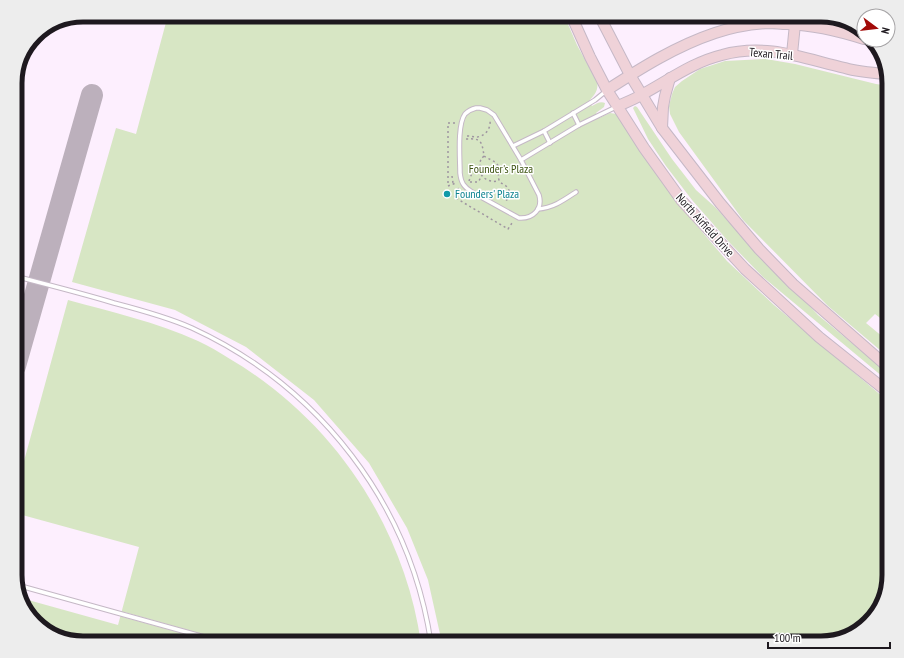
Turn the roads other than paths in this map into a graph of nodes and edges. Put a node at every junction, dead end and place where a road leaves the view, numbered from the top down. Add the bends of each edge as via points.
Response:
1 (574, 22) edge
2 (603, 22) edge
3 (778, 22) edge
4 (796, 22) edge
5 (803, 22) edge
6 (856, 36) edge
7 (792, 54) junction
8 (881, 73) edge
9 (630, 75) junction
10 (670, 78) junction
11 (607, 90) junction
12 (642, 95) junction
13 (618, 106) junction
14 (573, 113) junction
15 (579, 125) junction
16 (662, 128) junction
17 (544, 131) junction
18 (550, 143) junction
19 (513, 146) junction
20 (521, 160) junction
21 (576, 192) dead end
22 (538, 209) junction
23 (22, 278) edge
24 (882, 362) edge
25 (882, 387) edge
26 (23, 587) edge
27 (201, 636) edge
28 (430, 636) edge

1 - 11 main road, North Airfield Drive
2 - 9 main road, North Airfield Drive
3 - 9 main road via 715,32 681,46
4 - 7 main road
5 - 6 main road
7 - 8 main road, Texan Trail via 846,69
7 - 10 main road, Texan Trail via 747,50 697,64
9 - 11 main road
9 - 12 main road, North Airfield Drive
10 - 12 main road, Texan Trail
10 - 16 main road via 664,96
11 - 13 main road, North Airfield Drive
11 - 14 lane
12 - 13 main road, Texan Trail
12 - 16 main road, North Airfield Drive
13 - 15 lane
13 - 25 main road, North Airfield Drive via 682,202 714,237 819,337
14 - 15 lane
14 - 17 lane
15 - 18 lane
16 - 24 main road, North Airfield Drive via 759,249 793,284
17 - 18 lane
17 - 19 lane
18 - 20 lane
19 - 20 lane
19 - 22 lane via 494,115 487,110 472,109 464,115 460,129 460,173 463,184 519,218 533,216
20 - 22 lane via 539,195
21 - 22 lane via 557,204
23 - 28 lane via 147,312 192,328 248,359 302,401 346,448 368,478 389,515 415,576
26 - 27 lane

